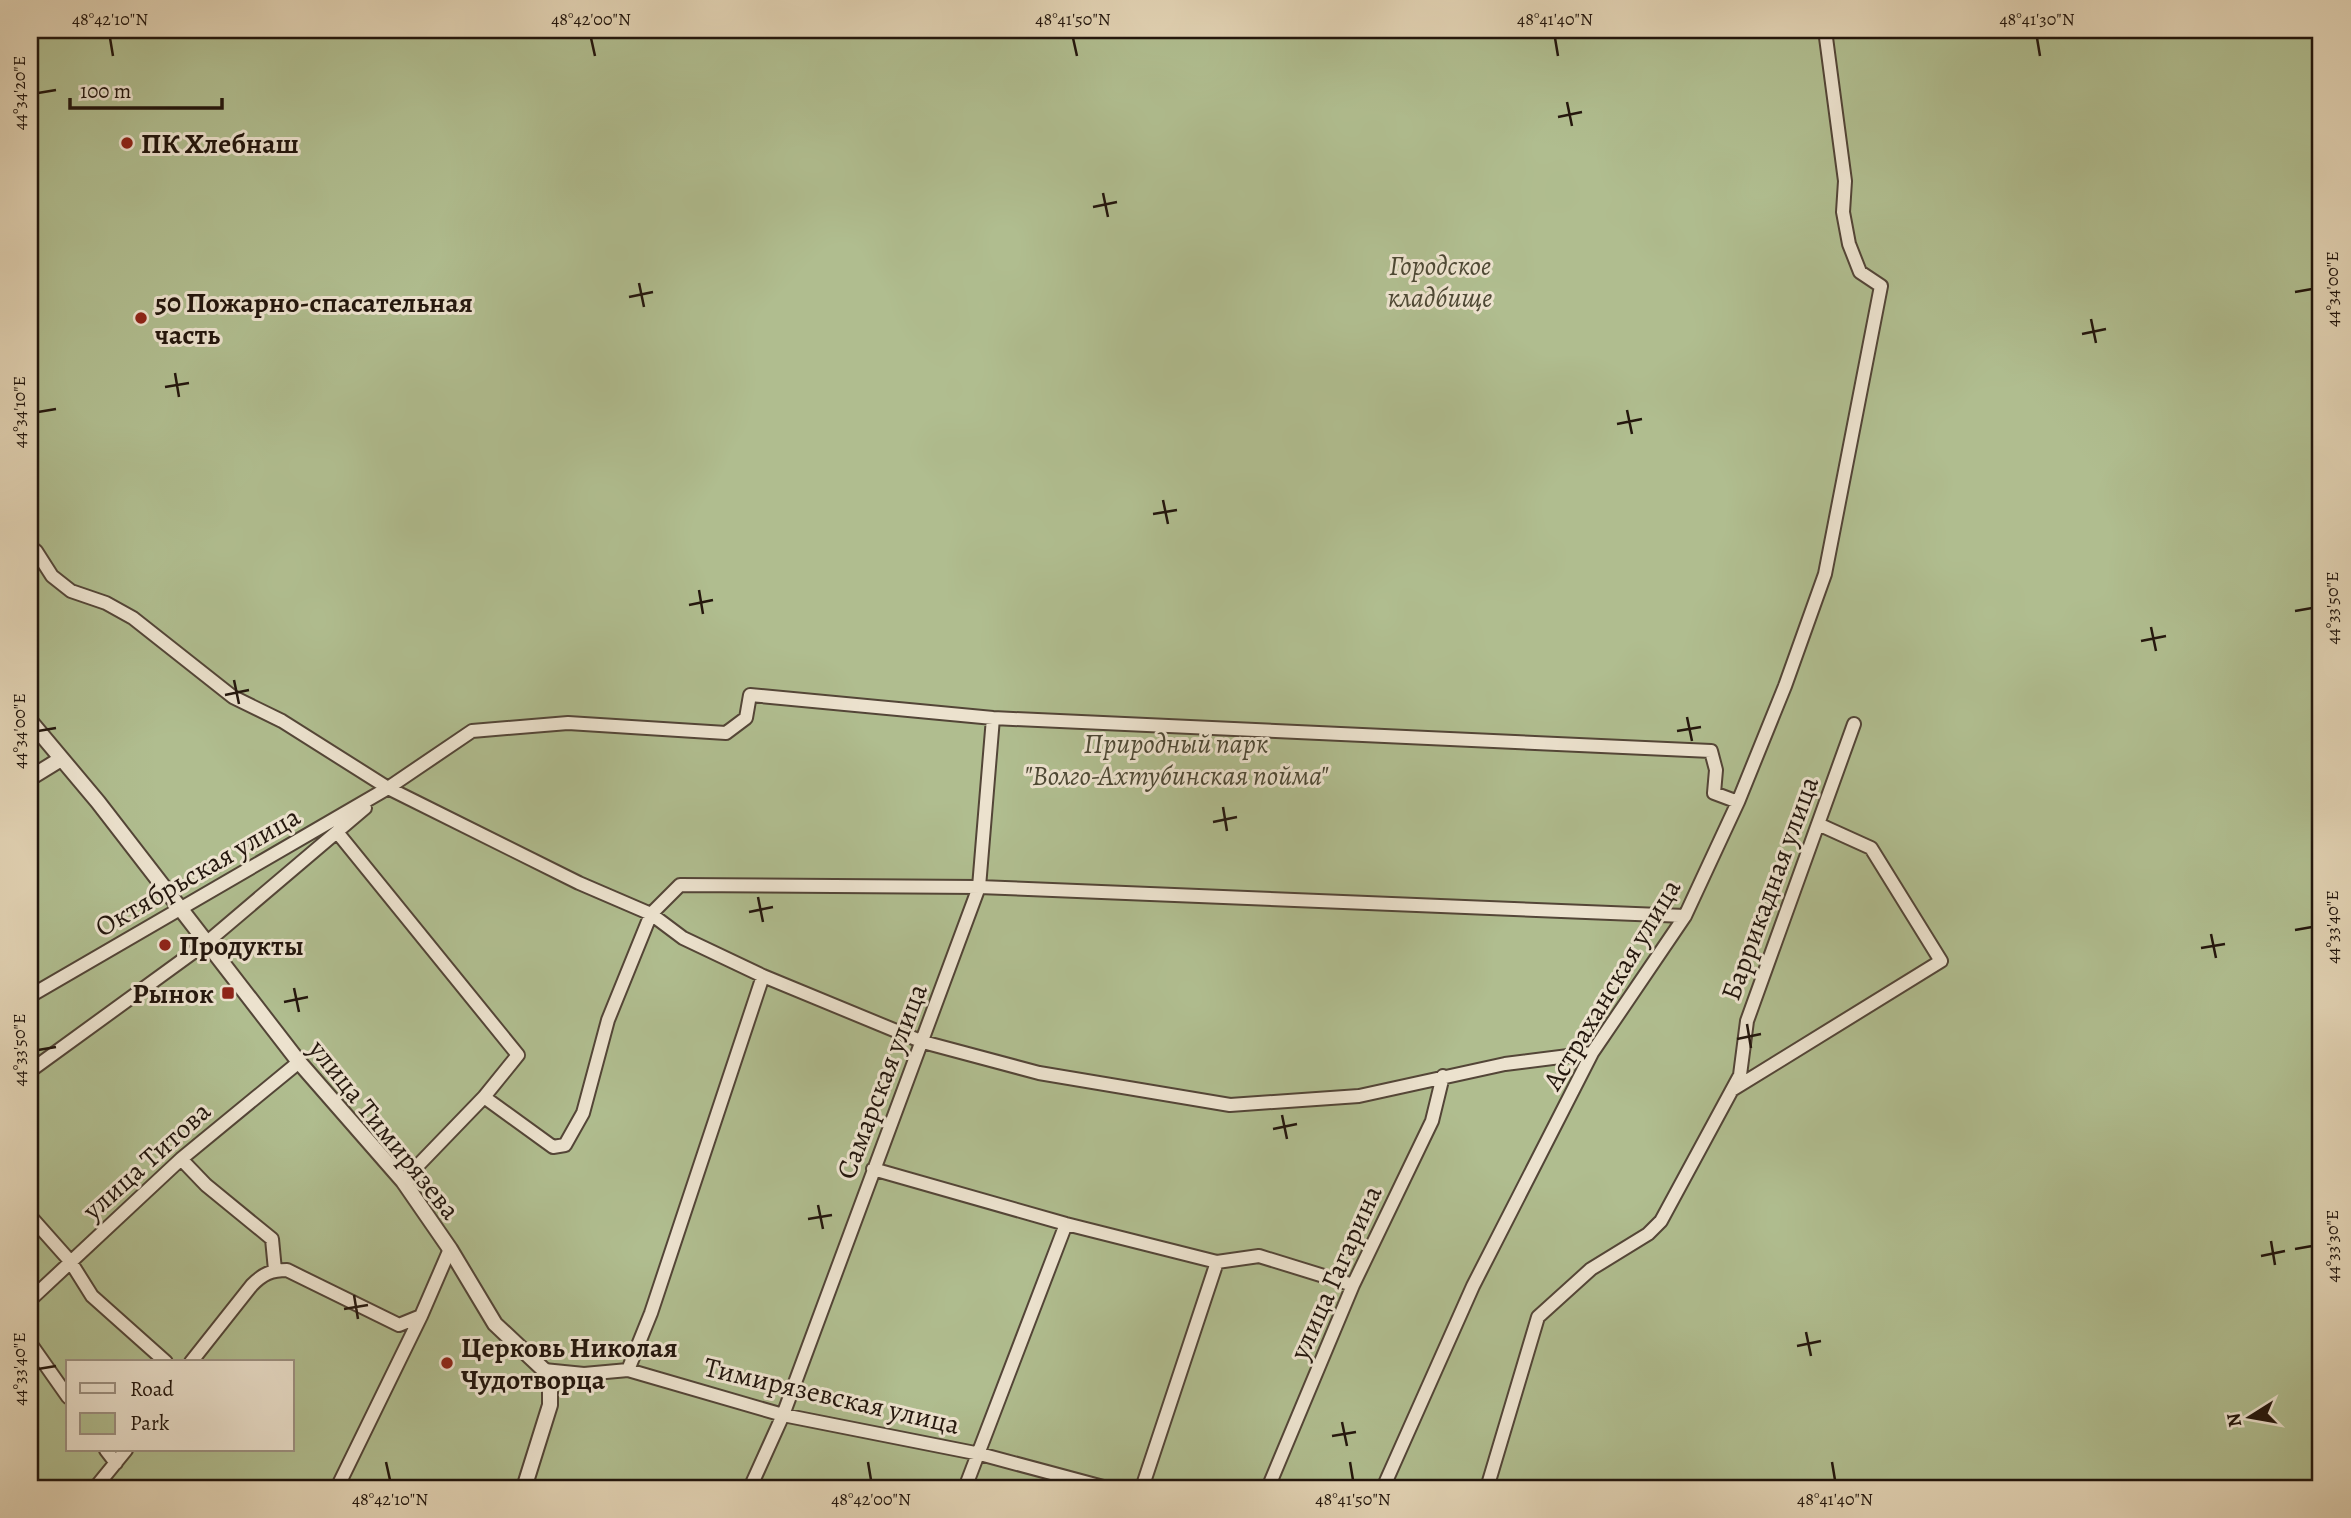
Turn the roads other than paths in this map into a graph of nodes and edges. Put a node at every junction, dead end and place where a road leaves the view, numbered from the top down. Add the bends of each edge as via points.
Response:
1 (1825, 30) edge
2 (30, 556) edge
3 (993, 718) junction
4 (30, 721) edge
5 (1854, 723) dead end
6 (61, 759) junction
7 (30, 778) edge
8 (388, 788) junction
9 (1738, 802) junction
10 (1818, 824) junction
11 (337, 832) junction
12 (979, 887) junction
13 (181, 909) junction
14 (651, 914) junction
15 (1685, 915) junction
16 (206, 943) junction
17 (763, 976) junction
18 (30, 996) edge
19 (923, 1042) junction
20 (1592, 1052) junction
21 (299, 1062) junction
22 (30, 1072) edge
23 (1443, 1076) junction
24 (1729, 1092) junction
25 (484, 1097) junction
26 (181, 1159) junction
27 (873, 1169) junction
28 (403, 1181) junction
29 (30, 1216) edge
30 (1066, 1224) junction
31 (450, 1249) junction
32 (70, 1261) junction
33 (1217, 1262) junction
34 (275, 1270) junction
35 (1353, 1285) junction
36 (30, 1300) edge
37 (421, 1316) junction
38 (30, 1343) edge
39 (164, 1360) edge
40 (193, 1360) edge
41 (544, 1370) junction
42 (628, 1370) junction
43 (66, 1394) edge
44 (783, 1415) junction
45 (108, 1452) edge
46 (124, 1452) edge
47 (980, 1454) junction
48 (116, 1463) junction
49 (95, 1488) edge
50 (337, 1488) edge
51 (524, 1488) edge
52 (750, 1488) edge
53 (965, 1488) edge
54 (1107, 1488) edge
55 (1142, 1488) edge
56 (1268, 1488) edge
57 (1383, 1488) edge
58 (1487, 1488) edge

1 - 9 street, Астраханская улица via 1849,244 1860,272 1881,286 1825,574
2 - 8 street via 36,551 52,576 71,591 133,618 233,697 282,721
3 - 8 street via 750,695 746,718 726,733 568,723 472,731
3 - 9 street via 1711,751 1716,770 1714,793
3 - 12 street, Самарская улица
4 - 6 street, улица Тимирязева
5 - 10 street, Баррикадная улица
6 - 7 street
6 - 13 street, улица Тимирязева
8 - 11 street
8 - 13 street, Октябрьская улица
8 - 14 street
9 - 15 street, Астраханская улица
10 - 24 street, Баррикадная улица via 1747,1021 1740,1074
10 - 24 street via 1871,848 1941,961
11 - 16 street
11 - 25 street via 518,1055
12 - 14 street via 680,885
12 - 15 street
12 - 19 street, Самарская улица
13 - 16 street, улица Тимирязева
13 - 18 street, Октябрьская улица
14 - 17 street via 683,938
14 - 25 street via 608,1020 583,1113 565,1145 553,1147
15 - 20 street, Астраханская улица
16 - 21 street, улица Тимирязева
16 - 22 street
17 - 19 street
17 - 42 street via 651,1314
19 - 23 street via 1039,1073 1230,1105 1359,1096
19 - 27 street, Самарская улица
20 - 23 street
20 - 57 street, Астраханская улица via 1473,1286
21 - 26 street, улица Титова
21 - 28 street, улица Тимирязева
23 - 35 street, улица Гагарина via 1432,1121
24 - 58 street, Баррикадная улица via 1661,1221 1591,1269 1538,1317
25 - 28 street
26 - 32 street, улица Титова
26 - 34 street via 272,1239
27 - 30 street
27 - 44 street, Самарская улица
28 - 31 street, улица Тимирязева
29 - 32 street
30 - 33 street
30 - 47 street
31 - 37 street
31 - 41 street, улица Тимирязева via 495,1324
32 - 36 street, улица Титова
32 - 39 street via 92,1296
33 - 35 street via 1258,1256
33 - 55 street
34 - 37 street via 287,1270 399,1325
34 - 40 street via 252,1285
35 - 56 street, улица Гагарина
37 - 50 street
38 - 43 street
41 - 42 street, Тимирязевская улица via 584,1374
41 - 51 street via 550,1383 550,1405
42 - 44 street, Тимирязевская улица
44 - 47 street, Тимирязевская улица
44 - 52 street, Самарская улица
45 - 48 street
46 - 48 street
47 - 53 street
47 - 54 street, Тимирязевская улица
48 - 49 street

